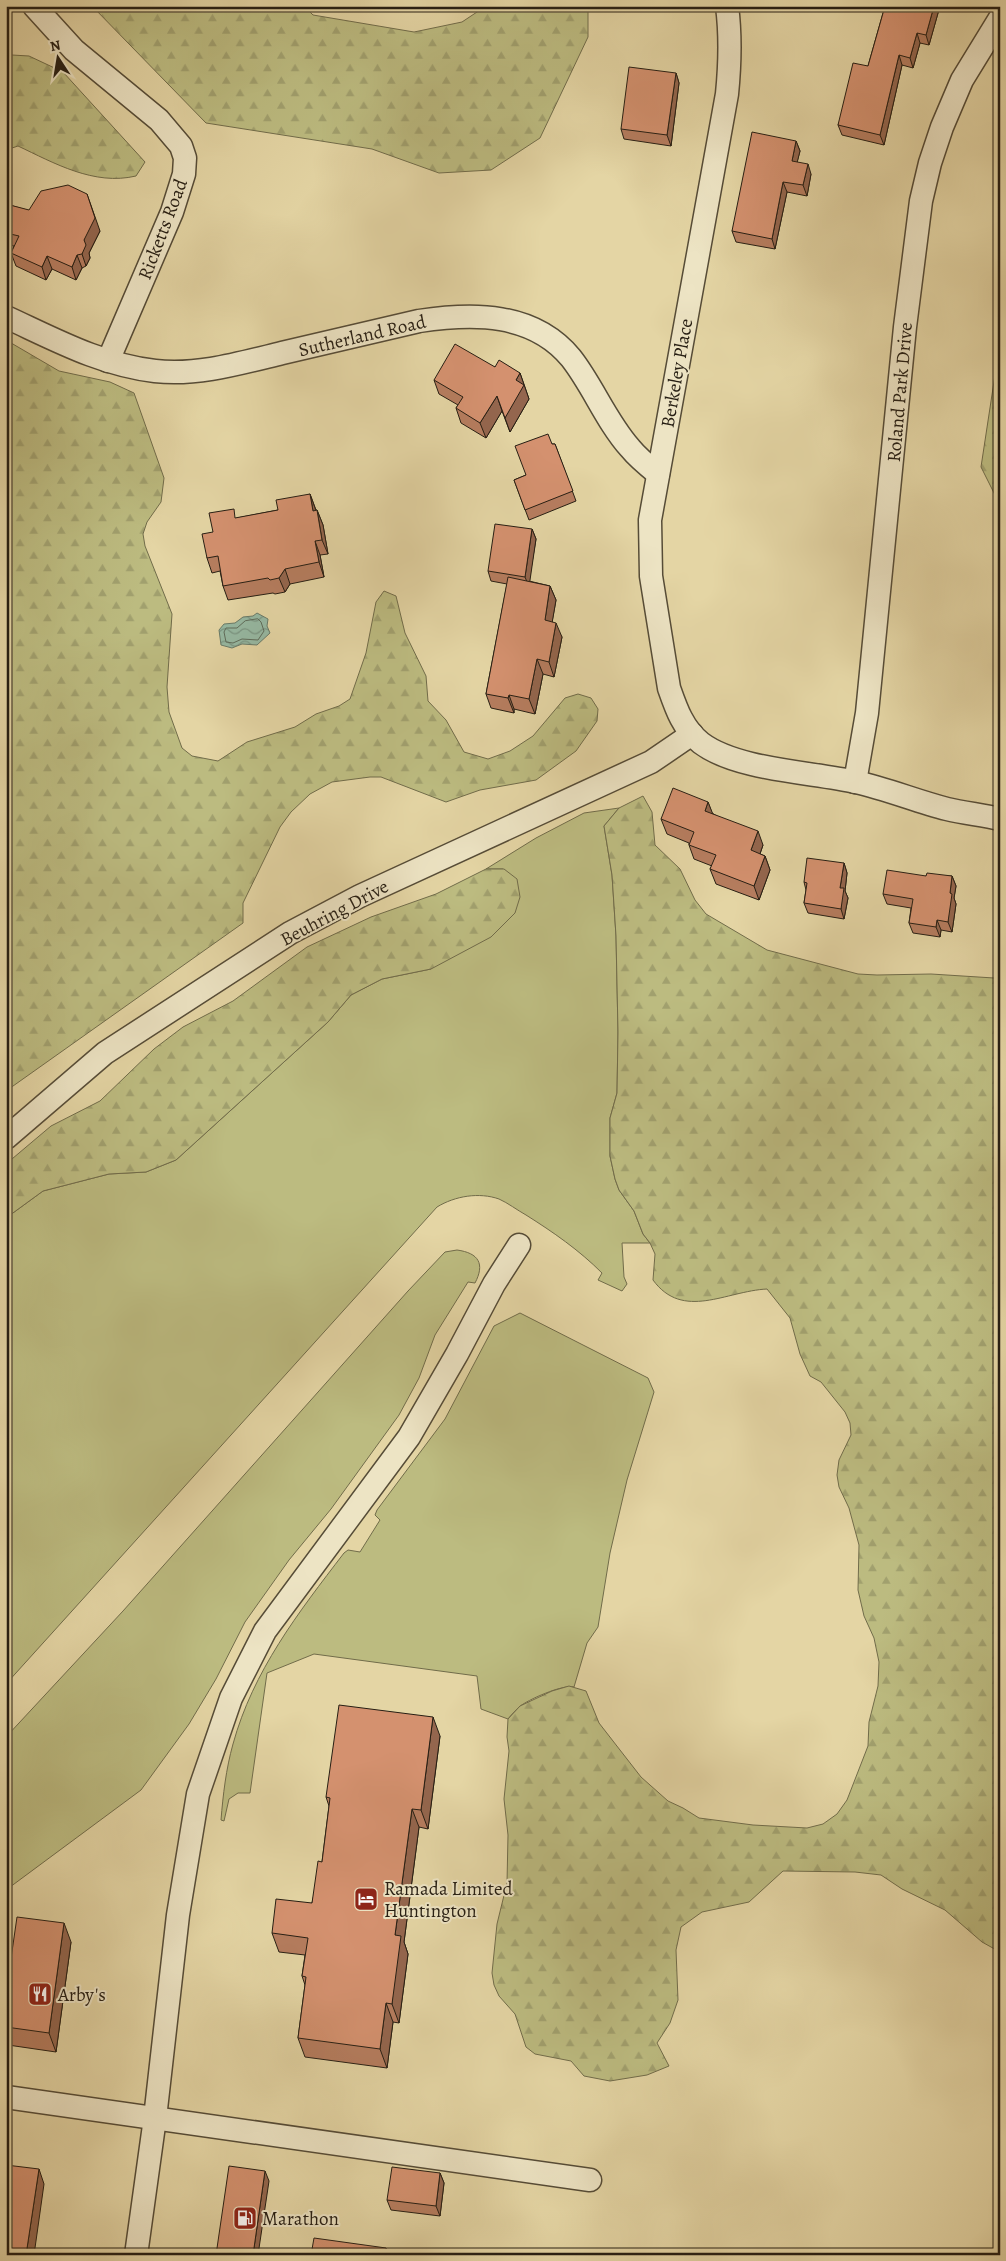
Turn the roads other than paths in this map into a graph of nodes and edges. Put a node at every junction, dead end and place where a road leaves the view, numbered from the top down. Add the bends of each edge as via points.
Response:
1 (34, 6) edge
2 (727, 6) edge
3 (1000, 18) edge
4 (6, 317) edge
5 (108, 361) junction
6 (658, 474) junction
7 (692, 734) junction
8 (855, 782) junction
9 (999, 818) edge
10 (6, 1138) edge
11 (519, 1245) dead end
12 (6, 2097) edge
13 (155, 2118) junction
14 (590, 2180) dead end
15 (136, 2255) edge

1 - 5 street, Ricketts Road via 74,50 159,120 181,146 185,158 184,174 172,212
2 - 6 street, Berkeley Place via 731,61 727,94
3 - 8 street, Roland Park Drive via 962,80 930,163 920,201 867,713
4 - 5 street, Sutherland Road
5 - 6 street, Sutherland Road via 156,371 190,372 436,318 470,316 510,320 539,331 557,343 572,359 630,448
6 - 7 street, Berkeley Place via 650,520 652,576 669,688 680,718
7 - 8 street via 714,752 736,760
7 - 10 street, Beuhring Drive via 651,762 360,896 290,933 105,1053
8 - 9 street via 950,809
11 - 13 street via 409,1437 265,1631 231,1698 198,1794 178,1915
12 - 13 street
13 - 14 street
13 - 15 street

